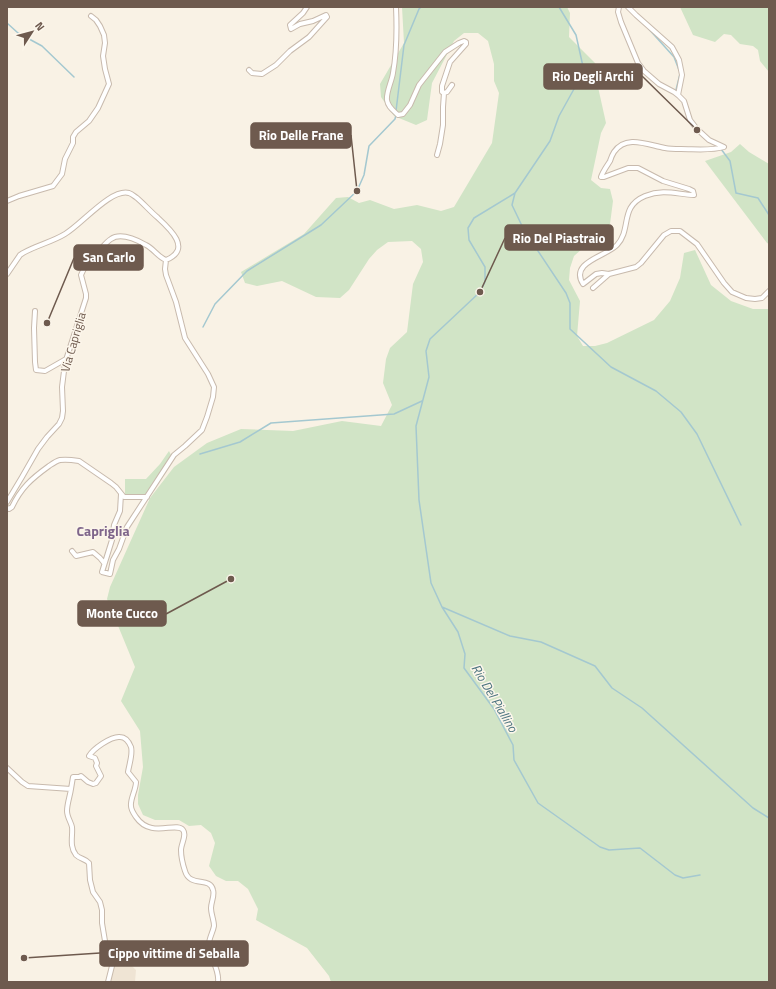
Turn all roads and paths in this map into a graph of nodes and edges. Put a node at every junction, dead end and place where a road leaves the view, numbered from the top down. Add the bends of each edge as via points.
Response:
1 (306, 7) edge
2 (396, 7) edge
3 (619, 7) edge
4 (628, 7) edge
5 (91, 16) dead end
6 (249, 70) dead end
7 (452, 85) dead end
8 (444, 93) junction
9 (678, 95) junction
10 (437, 155) dead end
11 (7, 201) edge
12 (166, 260) junction
13 (7, 274) edge
14 (609, 274) junction
15 (593, 288) dead end
16 (769, 291) edge
17 (35, 311) dead end
18 (66, 359) junction
19 (121, 494) junction
20 (147, 497) junction
21 (7, 502) edge
22 (7, 508) edge
23 (72, 551) dead end
24 (104, 563) junction
25 (7, 768) edge
26 (71, 789) junction
27 (108, 982) edge
28 (218, 982) edge

1 - 6 street via 290,25 291,28 326,14 327,17 309,37 276,65 262,74
2 - 8 street via 397,42 387,96 391,109 398,115 403,114 419,85 445,52 464,41 466,44 450,62 442,86
3 - 9 street via 621,22 638,63 649,77
4 - 9 street via 672,47 679,60 682,75
5 - 11 street via 104,35 103,56 109,84 98,108 73,137 62,174 53,186
7 - 8 street
8 - 10 street via 443,125
9 - 14 street via 697,129 709,140 724,147 666,148 636,142 626,143 614,152 601,177 628,168 638,168 663,181 689,189 694,195 658,193 645,197 630,207 620,241 615,247 588,262 580,273 580,280 583,284 596,274
12 - 13 street via 177,250 176,237 133,194 126,192 101,204 65,234 20,255
12 - 18 street, Via Capriglia via 151,248 130,238 117,237 110,240 82,273 86,298
12 - 20 street via 166,275 185,338 214,387 202,430 174,455
14 - 15 street
14 - 16 street via 636,267 664,235 671,231 680,231 697,244 732,292 755,299 762,298
17 - 18 street via 36,370 45,371
18 - 21 street, Via Capriglia via 61,422 38,449
19 - 20 street via 124,497
19 - 22 street via 112,483 78,462 59,460 27,484 12,507
19 - 24 street via 120,511
20 - 24 street via 127,527 110,574 102,572
23 - 24 street via 76,556 93,552
25 - 26 street via 28,786
26 - 27 street via 67,812 72,827 71,840 76,854 90,863 90,880 93,892 100,902 103,929 112,966
26 - 28 street via 73,777 81,776 93,784 100,776 95,758 89,756 91,751 115,738 126,740 131,748 128,772 136,782 131,800 133,813 146,826 183,829 185,834 181,850 187,877 206,882 214,890 211,908 214,926 209,943

